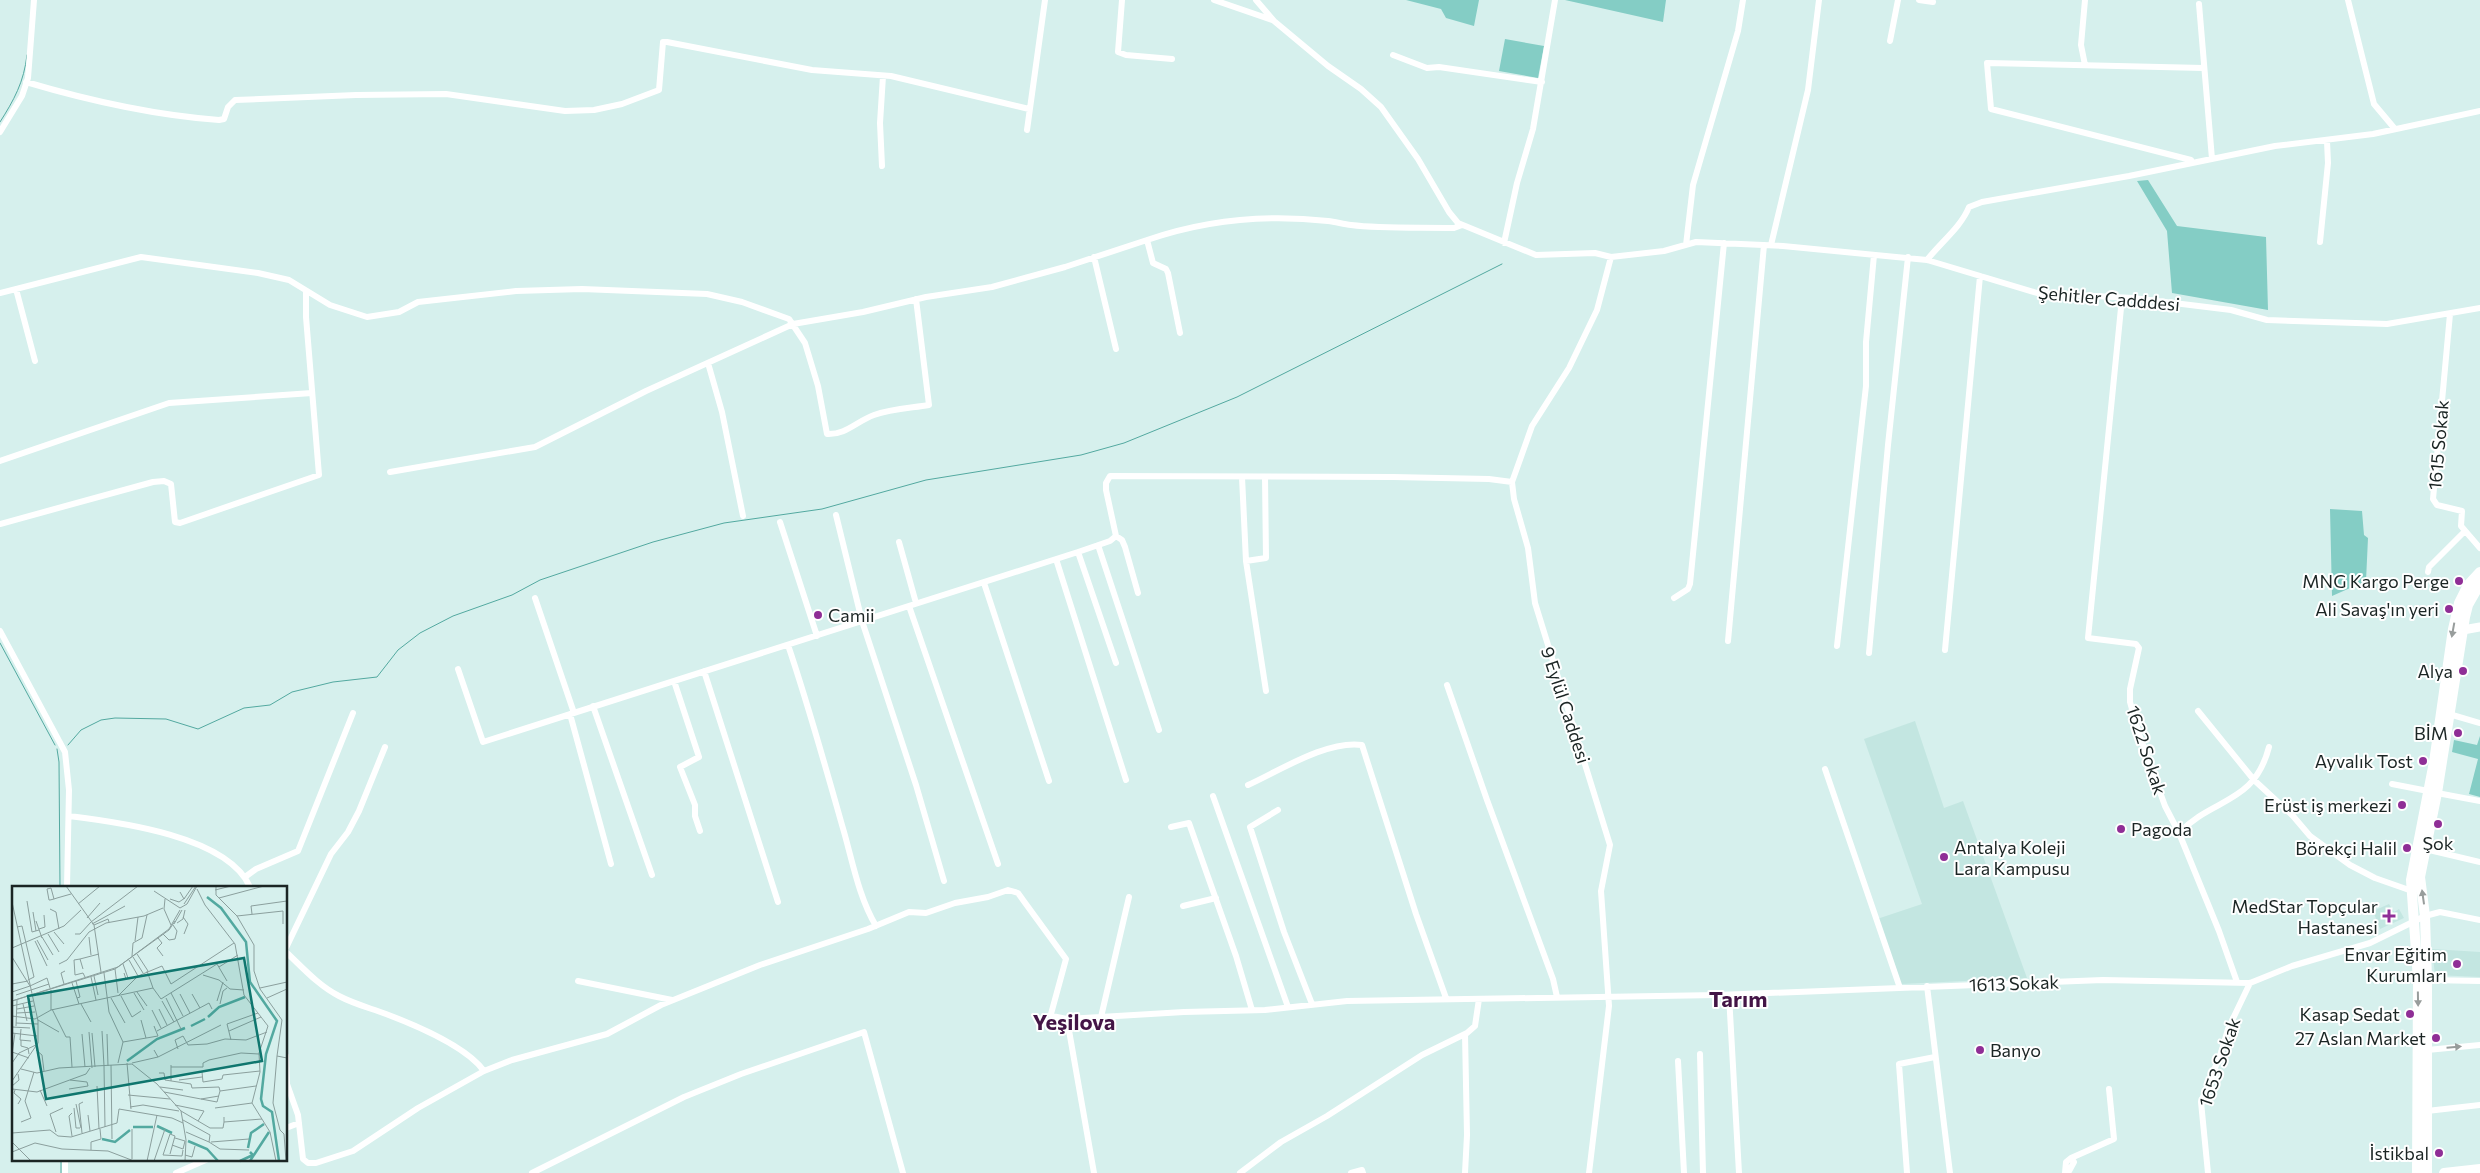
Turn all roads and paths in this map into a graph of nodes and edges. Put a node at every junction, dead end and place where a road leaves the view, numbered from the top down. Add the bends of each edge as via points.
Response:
1 (34, 0) edge
2 (1045, 0) edge
3 (1122, 0) edge
4 (1214, 0) edge
5 (1256, 0) edge
6 (1555, 0) edge
7 (1744, 0) edge
8 (1819, 0) edge
9 (1898, 0) edge
10 (1919, 0) edge
11 (2086, 0) edge
12 (2348, 0) edge
13 (1933, 2) dead end
14 (2199, 4) dead end
15 (1274, 21) junction
16 (1890, 41) dead end
17 (1394, 55) dead end
18 (1172, 59) dead end
19 (2085, 65) junction
20 (2203, 68) junction
21 (883, 76) junction
22 (26, 82) junction
23 (1542, 82) junction
24 (1029, 109) junction
25 (2480, 111) edge
26 (2395, 129) junction
27 (1027, 130) dead end
28 (0, 132) edge
29 (2327, 141) junction
30 (2212, 158) junction
31 (2195, 161) junction
32 (882, 166) dead end
33 (1463, 225) junction
34 (1147, 240) junction
35 (2320, 242) dead end
36 (1504, 243) junction
37 (1724, 243) junction
38 (1686, 245) junction
39 (1768, 245) junction
40 (1874, 255) junction
41 (1094, 257) junction
42 (1611, 257) junction
43 (1908, 257) junction
44 (1927, 260) junction
45 (1980, 276) junction
46 (16, 289) junction
47 (306, 291) junction
48 (0, 293) edge
49 (2122, 298) junction
50 (916, 299) junction
51 (2480, 308) edge
52 (2450, 314) junction
53 (793, 324) junction
54 (1180, 333) dead end
55 (1116, 349) dead end
56 (35, 361) dead end
57 (708, 363) junction
58 (312, 393) junction
59 (0, 461) edge
60 (390, 472) dead end
61 (1242, 477) junction
62 (1265, 477) junction
63 (1512, 482) junction
64 (836, 515) dead end
65 (743, 516) dead end
66 (780, 522) dead end
67 (0, 524) edge
68 (2465, 531) junction
69 (1116, 536) junction
70 (899, 542) dead end
71 (1098, 545) junction
72 (2480, 548) edge
73 (1078, 552) junction
74 (1056, 559) junction
75 (1246, 560) junction
76 (2428, 572) dead end
77 (2480, 572) edge
78 (984, 583) junction
79 (2480, 584) edge
80 (1138, 593) dead end
81 (535, 598) dead end
82 (1674, 598) dead end
83 (912, 604) junction
84 (862, 621) junction
85 (2480, 627) edge
86 (2463, 630) junction
87 (0, 632) edge
88 (817, 636) junction
89 (1728, 641) dead end
90 (788, 646) junction
91 (1837, 646) dead end
92 (1945, 650) dead end
93 (1869, 653) dead end
94 (1116, 663) dead end
95 (458, 669) dead end
96 (704, 671) junction
97 (674, 681) junction
98 (1448, 685) dead end
99 (1266, 691) dead end
100 (593, 706) junction
101 (2198, 711) dead end
102 (353, 713) dead end
103 (572, 713) junction
104 (2450, 714) junction
105 (2480, 724) edge
106 (1159, 730) dead end
107 (385, 747) dead end
108 (2269, 747) dead end
109 (1825, 769) dead end
110 (1126, 780) dead end
111 (2254, 780) junction
112 (1049, 781) dead end
113 (2392, 784) dead end
114 (1248, 785) dead end
115 (2433, 792) junction
116 (1213, 796) dead end
117 (2480, 802) edge
118 (1278, 810) dead end
119 (69, 816) junction
120 (1171, 827) dead end
121 (700, 831) dead end
122 (2179, 833) junction
123 (2425, 850) junction
124 (2480, 862) edge
125 (611, 864) dead end
126 (998, 864) dead end
127 (652, 875) dead end
128 (245, 877) junction
129 (944, 881) dead end
130 (67, 886) edge
131 (250, 886) edge
132 (2412, 891) junction
133 (1129, 897) dead end
134 (1216, 898) junction
135 (778, 902) dead end
136 (1183, 906) dead end
137 (2425, 916) junction
138 (2480, 920) edge
139 (2412, 923) junction
140 (876, 926) junction
141 (288, 944) edge
142 (288, 954) edge
143 (2428, 980) junction
144 (578, 981) dead end
145 (2480, 981) edge
146 (2237, 982) junction
147 (2250, 983) junction
148 (1927, 986) junction
149 (1900, 988) junction
150 (1729, 995) junction
151 (1557, 997) junction
152 (1446, 998) junction
153 (1609, 998) junction
154 (1479, 999) junction
155 (672, 1000) junction
156 (1312, 1004) junction
157 (1288, 1007) junction
158 (1252, 1010) junction
159 (1102, 1018) junction
160 (1067, 1019) junction
161 (1465, 1034) junction
162 (2480, 1045) edge
163 (2427, 1050) junction
164 (1700, 1054) dead end
165 (1936, 1057) junction
166 (1678, 1061) dead end
167 (484, 1071) junction
168 (288, 1084) edge
169 (2109, 1089) dead end
170 (2480, 1105) edge
171 (2427, 1111) junction
172 (299, 1123) junction
173 (288, 1127) edge
174 (65, 1160) edge
175 (206, 1160) edge
176 (2480, 1169) edge
177 (65, 1173) edge
178 (176, 1173) edge
179 (532, 1173) edge
180 (903, 1173) edge
181 (1094, 1173) edge
182 (1240, 1173) edge
183 (1351, 1173) edge
184 (1363, 1173) edge
185 (1465, 1173) edge
186 (1589, 1173) edge
187 (1684, 1173) edge
188 (1704, 1173) edge
189 (1739, 1173) edge
190 (1907, 1173) edge
191 (1950, 1173) edge
192 (2067, 1173) edge
193 (2208, 1173) edge
194 (2417, 1173) edge
195 (2427, 1173) edge
196 (2444, 1173) edge

1 - 22 street
2 - 24 street
3 - 18 street via 1118,52
4 - 15 street
5 - 15 street
6 - 23 street
7 - 38 street via 1693,184
8 - 39 street via 1808,90
9 - 16 street
10 - 13 street
11 - 19 street via 2081,45
12 - 26 street via 2374,104
14 - 20 street
15 - 33 street via 1381,108 1418,159 1449,212
17 - 23 street via 1426,68 1447,68
19 - 20 street
19 - 31 street via 1987,63 1991,109
20 - 30 street
21 - 22 street via 812,70 663,42 659,90 594,110 565,111 446,94 356,95 235,100 228,107 224,119 219,120 110,106
21 - 24 street
21 - 32 street
22 - 28 street via 22,96
23 - 36 street
24 - 27 street
25 - 26 street
26 - 29 street
29 - 30 street via 2275,146
29 - 35 street via 2328,163
30 - 31 street
31 - 44 street via 2010,196 1969,207 1964,220
33 - 34 street via 1454,228 1390,227 1250,218 1176,230
33 - 36 street, Şehitler Cadddesi
34 - 41 street
34 - 54 street via 1153,263 1168,273
36 - 42 street, Şehitler Cadddesi via 1536,255 1594,253
37 - 38 street, Şehitler Cadddesi
37 - 39 street, Şehitler Cadddesi
37 - 82 street via 1690,584
38 - 42 street, Şehitler Cadddesi
39 - 40 street, Şehitler Cadddesi
39 - 89 street
40 - 43 street, Şehitler Cadddesi
40 - 91 street via 1866,342 1866,386
41 - 50 street via 992,288
41 - 55 street
42 - 63 street, 9 Eylül Caddesi via 1593,318 1569,368 1532,426
43 - 44 street, Şehitler Cadddesi
43 - 93 street
44 - 45 street, Şehitler Cadddesi
45 - 49 street, Şehitler Cadddesi via 2037,293
45 - 92 street
46 - 47 street via 142,257 258,273 289,280
46 - 48 street
46 - 56 street
47 - 53 street via 344,310 367,317 399,312 418,302 516,291 582,289 707,294 772,311
47 - 58 street
49 - 52 street, Şehitler Cadddesi via 2230,310 2267,320 2387,324
49 - 122 street, 1622 Sokak via 2088,638 2136,644 2139,648 2130,677 2130,702 2156,782
50 - 53 street
50 - 53 street via 929,405 874,415 842,433 827,434 818,386 805,343
51 - 52 street, Şehitler Cadddesi
52 - 68 street, 1615 Sokak via 2432,499 2437,505 2462,511 2461,526
53 - 57 street
57 - 60 street via 535,446
57 - 65 street via 722,412
58 - 59 street via 169,403
58 - 67 street via 319,475 180,523 175,522 171,484 164,481
61 - 62 street
61 - 69 street via 1110,476 1106,490
61 - 75 street
62 - 63 street via 1489,479
62 - 75 street via 1266,558
63 - 153 street, 9 Eylül Caddesi via 1528,548 1535,603 1610,845 1601,891
64 - 84 street
66 - 88 street
68 - 72 street, 1615 Sokak
68 - 76 street via 2429,567
69 - 71 street
69 - 80 street via 1122,540
70 - 83 street
71 - 73 street
71 - 106 street
73 - 74 street
73 - 94 street
74 - 78 street
74 - 110 street
75 - 99 street
77 -> 115 main road via 2463,594 2453,629
78 - 83 street
78 - 112 street
79 - 86 main road via 2468,605
81 - 103 street
83 - 84 street
83 - 126 street
84 - 88 street
84 - 129 street
85 - 86 street
86 - 104 main road
87 - 119 street via 65,752
88 - 90 street
90 - 96 street
90 - 140 street via 856,874
95 - 103 street via 483,742
96 - 97 street
96 - 135 street
97 - 100 street
97 - 121 street via 699,757 680,767 695,805
98 - 151 street
100 - 103 street
100 - 127 street
101 - 111 street
102 - 128 street via 298,851
103 - 125 street
104 - 105 street
104 - 115 main road
107 - 141 street via 359,811 331,854
108 - 111 street
109 - 149 street
111 - 122 street via 2250,786 2191,821
111 - 132 street via 2310,836 2374,878
113 - 115 street
114 - 152 street via 1300,758 1362,745
115 - 117 street
115 - 123 main road
115 - 132 main road via 2412,867
116 - 157 street
118 - 156 street via 1250,827 1284,932
119 - 128 street via 183,838 222,856
119 - 130 street
120 - 134 street via 1189,823
122 - 146 street, 1622 Sokak via 2220,931
123 - 124 street
137 -> 123 main road via 2420,882
128 - 131 street
132 - 139 main road
133 - 159 street
134 - 136 street
134 - 158 street
137 - 138 street via 2440,912
137 - 139 street, 1613 Sokak
137 - 143 main road
139 - 147 street, 1613 Sokak via 2370,943 2292,966
139 -> 194 main road via 2419,1050
140 - 155 street via 760,965
140 - 160 street via 909,912 926,913 1012,890 1066,959 1051,1014
142 - 167 street via 338,996 437,1038 477,1062
143 - 145 street
143 - 163 main road
144 - 155 street
146 - 147 street, 1613 Sokak
146 - 148 street, 1613 Sokak via 2103,980
147 - 193 street, 1653 Sokak via 2200,1102
148 - 149 street, 1613 Sokak
148 - 165 street
149 - 150 street, 1613 Sokak
150 - 153 street, 1613 Sokak
150 - 189 street
151 - 153 street, 1613 Sokak
151 - 154 street, 1613 Sokak
152 - 154 street, 1613 Sokak
152 - 156 street, 1613 Sokak
153 - 186 street, 9 Eylül Caddesi
154 - 161 street via 1475,1026
155 - 167 street via 607,1034
156 - 157 street, 1613 Sokak
157 - 158 street, 1613 Sokak
158 - 159 street, 1613 Sokak
159 - 160 street, 1613 Sokak
160 - 181 street
161 - 182 street via 1422,1056 1281,1142
161 - 185 street
163 -> 162 street
163 - 171 main road
164 - 188 street
165 - 190 street via 1899,1064
165 - 191 street
166 - 187 street
167 - 172 street via 418,1108 364,1145 316,1163 303,1159
168 - 172 street
169 - 192 street via 2114,1139 2071,1158 2073,1167
170 - 171 street
171 - 195 main road
172 - 173 street
174 - 177 street
175 - 178 street
176 - 196 main road
179 - 180 street via 684,1097 864,1032
183 - 184 street via 1362,1170

